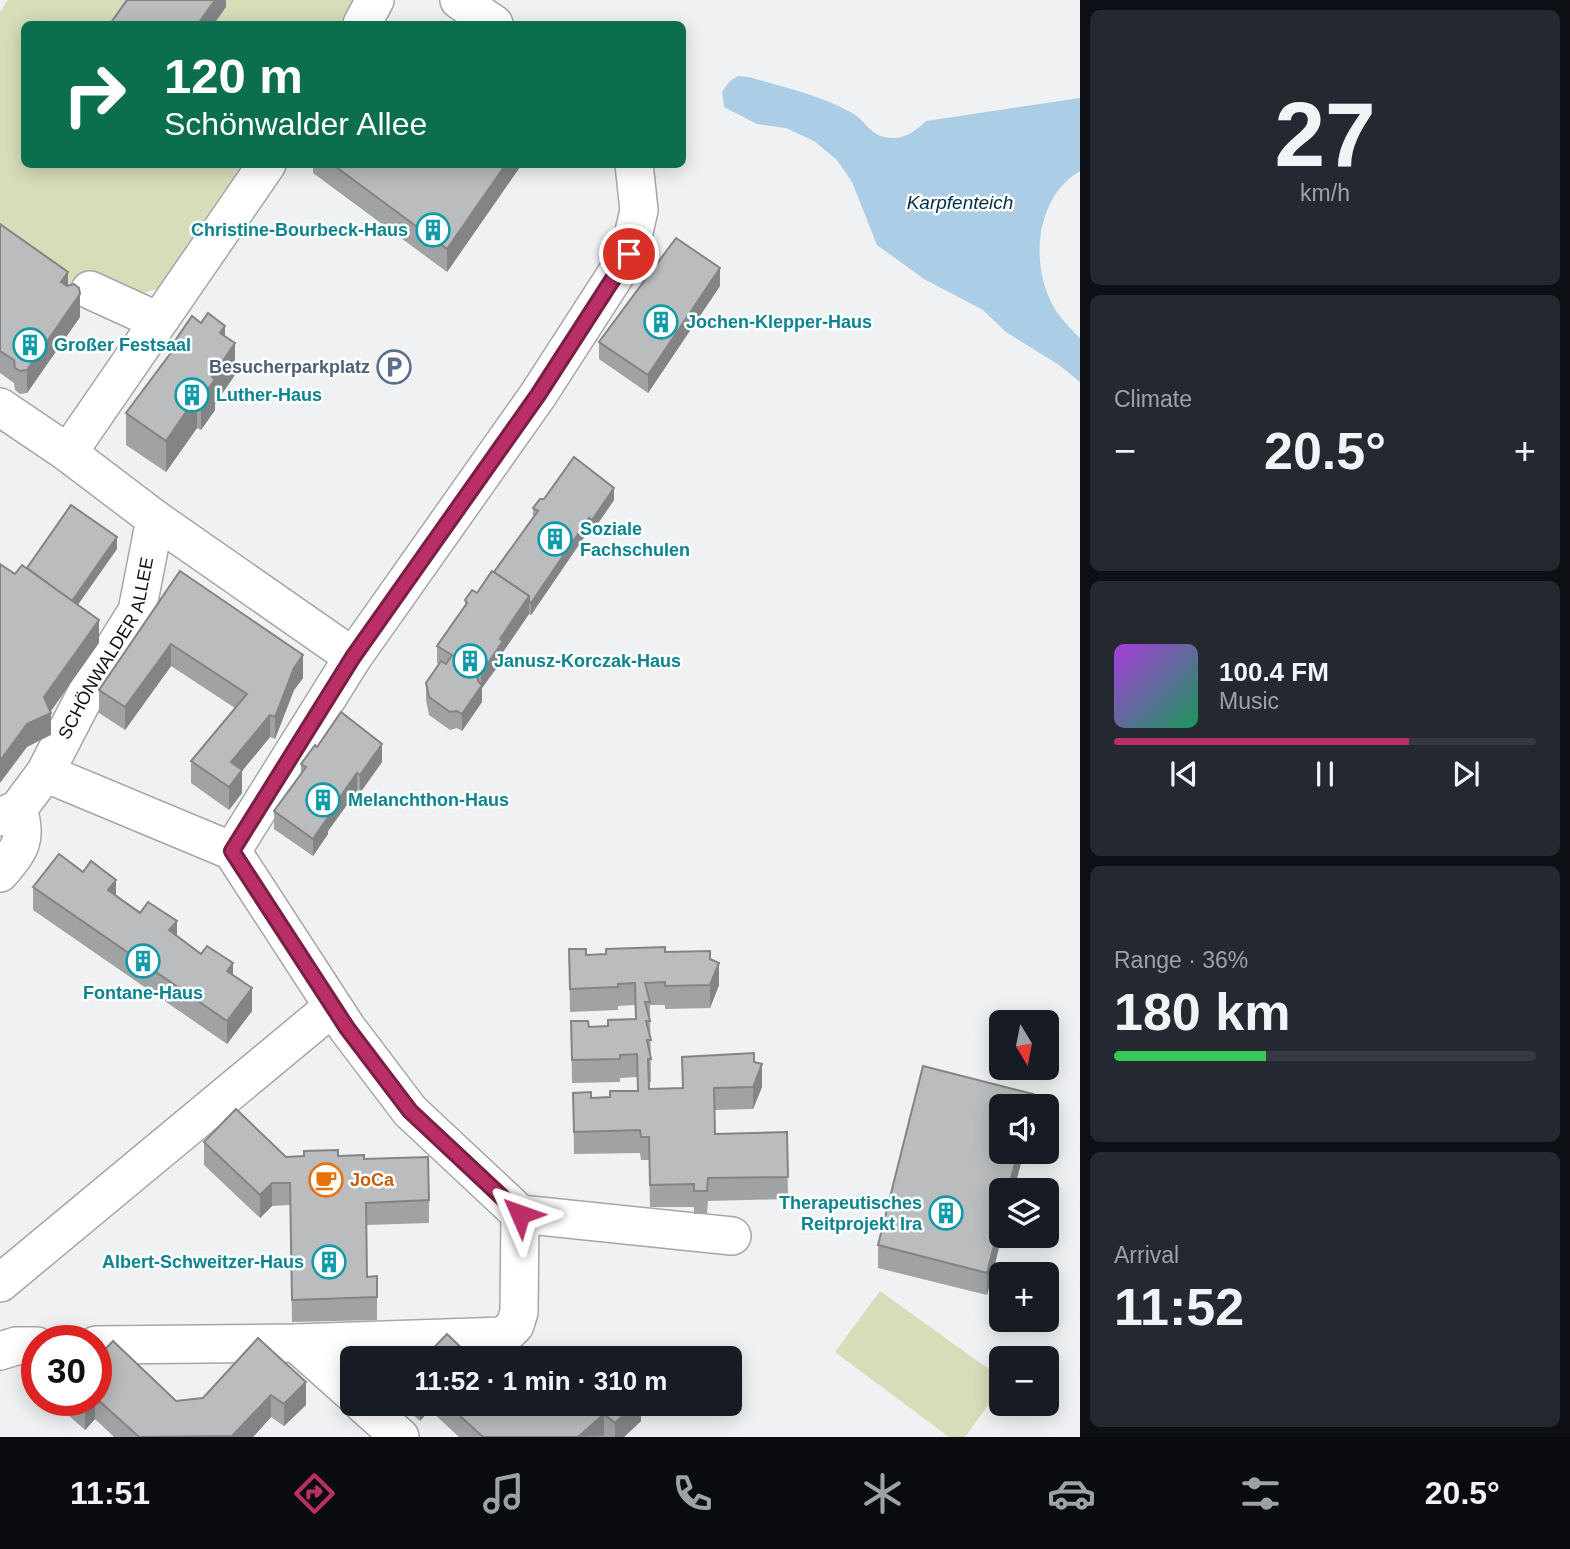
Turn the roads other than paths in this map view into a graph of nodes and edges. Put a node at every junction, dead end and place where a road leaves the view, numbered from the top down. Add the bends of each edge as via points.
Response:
1 (375, 0) edge
2 (459, 0) edge
3 (364, 21) edge
4 (490, 21) edge
5 (264, 168) edge
6 (634, 168) edge
7 (90, 290) dead end
8 (158, 321) junction
9 (0, 407) edge
10 (68, 453) junction
11 (155, 519) junction
12 (353, 657) junction
13 (45, 773) junction
14 (9, 813) edge
15 (232, 851) junction
16 (0, 873) edge
17 (323, 1015) dead end
18 (520, 1214) junction
19 (732, 1236) dead end
20 (0, 1283) edge
21 (296, 1343) junction
22 (112, 1345) edge
23 (21, 1346) edge
24 (0, 1351) edge
25 (340, 1382) edge
26 (376, 1416) edge
27 (400, 1437) edge

1 - 3 street
2 - 4 street
5 - 8 street
6 - 12 street via 639,210 629,254 538,395
7 - 8 street
8 - 10 street
9 - 10 street
10 - 11 street
11 - 12 street
11 - 13 street, SCHÖNWALDER ALLEE via 137,611 89,688
12 - 15 street
13 - 14 street, SCHÖNWALDER ALLEE
13 - 15 street
14 - 16 street via 24,830 19,851
15 - 18 street via 347,1028 410,1111
17 - 20 street
18 - 19 street
18 - 21 street via 519,1312 504,1336
21 - 22 street
21 - 25 street
23 - 24 street
26 - 27 street

